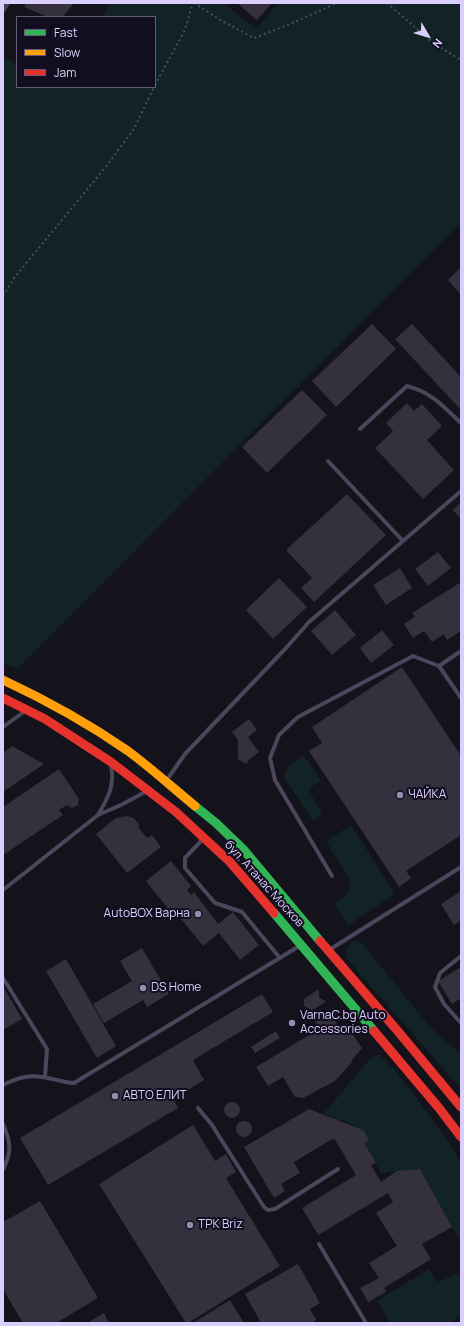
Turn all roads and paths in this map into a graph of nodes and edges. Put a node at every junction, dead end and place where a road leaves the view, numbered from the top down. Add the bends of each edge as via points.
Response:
1 (8, 3) edge
2 (194, 3) edge
3 (337, 3) edge
4 (387, 3) edge
5 (3, 11) edge
6 (461, 60) edge
7 (156, 82) edge
8 (153, 88) edge
9 (3, 296) edge
10 (461, 423) edge
11 (360, 429) dead end
12 (328, 461) dead end
13 (461, 491) edge
14 (403, 541) junction
15 (461, 651) edge
16 (439, 666) junction
17 (3, 680) edge
18 (3, 698) edge
19 (461, 698) edge
20 (27, 709) junction
21 (3, 727) edge
22 (111, 762) junction
23 (165, 781) junction
24 (148, 791) junction
25 (98, 815) junction
26 (204, 837) junction
27 (461, 867) edge
28 (332, 876) dead end
29 (3, 890) edge
30 (302, 945) junction
31 (328, 951) junction
32 (461, 956) edge
33 (312, 957) junction
34 (280, 958) junction
35 (3, 978) edge
36 (461, 1023) edge
37 (45, 1077) junction
38 (3, 1085) edge
39 (461, 1107) edge
40 (198, 1108) dead end
41 (3, 1124) edge
42 (461, 1137) edge
43 (338, 1169) dead end
44 (3, 1170) edge
45 (319, 1244) dead end
46 (366, 1323) edge

1 - 5 lane
2 - 3 path via 254,38
2 - 7 path via 184,32
4 - 6 path via 433,43
8 - 9 path via 134,129 15,277
10 - 11 lane via 437,400 407,386
12 - 14 lane
13 - 14 lane
14 - 23 lane via 309,622 185,754
15 - 16 lane
16 - 19 lane
16 - 28 lane via 413,656 298,717 279,736 270,758 275,780
17 - 23 main road, бул. Атанас Москов via 79,720 129,752
18 - 20 main road, бул. Атанас Москов
20 - 21 lane
20 - 22 main road, бул. Атанас Москов via 46,718
22 - 24 main road, бул. Атанас Москов
22 - 25 lane via 111,787
23 - 31 main road, бул. Атанас Москов via 243,849
24 - 25 lane
24 - 26 main road, бул. Атанас Москов
25 - 29 lane
26 - 30 main road, бул. Атанас Москов via 230,862
26 - 34 lane via 185,858 185,868 215,903 242,912
27 - 31 lane
30 - 33 main road, бул. Атанас Москов
30 - 34 lane
31 - 33 main road via 317,943 312,944
31 - 39 main road, бул. Атанас Москов
32 - 36 lane via 440,973 435,987 444,1004
33 - 42 main road, бул. Атанас Москов
34 - 37 lane via 74,1083
35 - 37 lane via 47,1049
37 - 38 lane via 20,1077
40 - 43 lane via 268,1210 275,1209
41 - 44 lane via 10,1149
45 - 46 lane

